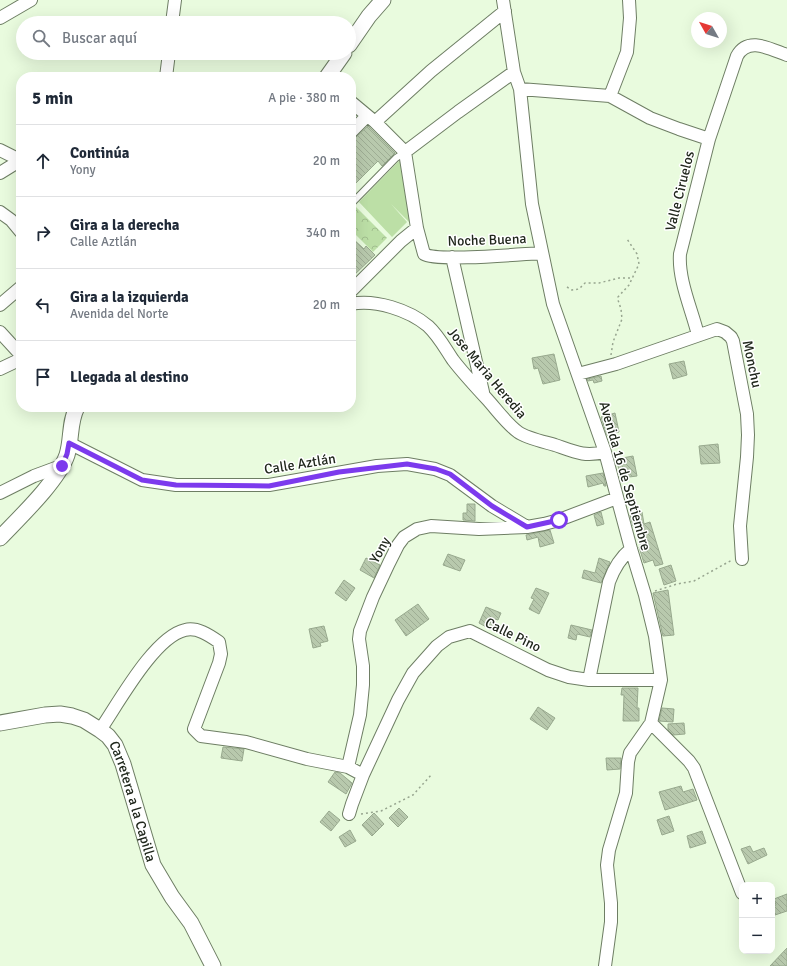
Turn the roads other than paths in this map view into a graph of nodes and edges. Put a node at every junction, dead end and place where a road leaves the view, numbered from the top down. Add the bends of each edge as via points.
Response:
1 (31, 0) edge
2 (175, 0) edge
3 (383, 0) edge
4 (629, 0) edge
5 (504, 5) edge
6 (173, 16) edge
7 (0, 18) edge
8 (356, 35) edge
9 (787, 54) edge
10 (168, 60) edge
11 (339, 60) edge
12 (167, 72) edge
13 (331, 72) edge
14 (514, 72) junction
15 (520, 89) junction
16 (610, 96) junction
17 (356, 106) edge
18 (371, 119) junction
19 (356, 129) edge
20 (709, 138) junction
21 (0, 150) edge
22 (405, 152) junction
23 (16, 158) edge
24 (16, 163) edge
25 (0, 173) edge
26 (356, 199) edge
27 (0, 212) edge
28 (16, 227) edge
29 (417, 228) junction
30 (542, 253) junction
31 (452, 258) junction
32 (356, 286) edge
33 (16, 291) edge
34 (356, 303) edge
35 (0, 305) edge
36 (0, 332) edge
37 (698, 335) junction
38 (16, 350) edge
39 (16, 361) edge
40 (0, 369) edge
41 (578, 374) junction
42 (483, 395) junction
43 (75, 412) edge
44 (69, 443) junction
45 (605, 452) junction
46 (62, 466) junction
47 (0, 493) edge
48 (617, 498) junction
49 (527, 527) junction
50 (0, 538) edge
51 (631, 549) junction
52 (742, 559) road end
53 (589, 680) junction
54 (661, 680) junction
55 (0, 723) edge
56 (651, 723) junction
57 (100, 730) junction
58 (348, 767) junction
59 (363, 775) junction
60 (349, 814) road end
61 (739, 885) edge
62 (213, 966) edge
63 (604, 966) edge

1 - 7 street
2 - 6 street
3 - 8 street
4 - 16 street via 627,52
5 - 14 street, Avenida 16 de Septiembre
5 - 18 street via 431,71
9 - 20 street, Valle Ciruelos via 752,45 741,49
10 - 12 street
11 - 13 street
14 - 15 street, Avenida 16 de Septiembre
14 - 22 street
15 - 16 street
15 - 30 street, Avenida 16 de Septiembre via 532,204
16 - 20 street via 650,118
17 - 18 street
18 - 19 street
18 - 22 street
20 - 37 street, Valle Ciruelos via 680,259 681,274
21 - 23 street
22 - 26 lane
22 - 29 street
24 - 25 street
27 - 28 street
29 - 31 street, Noche Buena via 424,254
29 - 32 street
30 - 31 street, Noche Buena
30 - 41 street, Avenida 16 de Septiembre via 553,304
31 - 42 street
33 - 35 street
34 - 42 street, Jose Maria Heredia via 373,303 396,308 428,326
36 - 38 street
37 - 41 street, Monchu
37 - 52 street, Monchu via 721,330 731,336 735,347 747,414 748,435 740,526
39 - 40 street
41 - 45 street, Avenida 16 de Septiembre
42 - 45 street, Jose Maria Heredia via 519,433 580,454
43 - 44 street
44 - 46 street
44 - 49 street, Calle Aztlán via 142,480 176,485 269,486 377,466 407,464 430,468 450,474 492,506
45 - 48 street, Avenida 16 de Septiembre
46 - 47 street via 34,476
46 - 50 street via 44,491
48 - 49 street, Yony via 559,520
48 - 51 street, Avenida 16 de Septiembre
49 - 58 street, Yony via 479,529 430,526 410,533 398,545 360,631 364,666 363,685 360,715
51 - 53 street via 613,570 609,582
51 - 54 street, Avenida 16 de Septiembre via 656,636
53 - 54 street, Calle Pino
53 - 59 street, Calle Pino via 548,670 470,631 450,637 438,646 414,673 398,700
54 - 56 street, Avenida 16 de Septiembre
55 - 57 street, Carretera a la Capilla via 60,714 84,720
56 - 61 street via 694,768
56 - 63 street via 629,758 626,794 609,850 607,865 611,922
57 - 58 street via 155,650 185,630 198,631 219,642 221,654 194,729 201,736 246,742
57 - 62 street, Carretera a la Capilla via 115,745 123,764 153,865 191,923
58 - 59 street
59 - 60 street, Calle Pino

